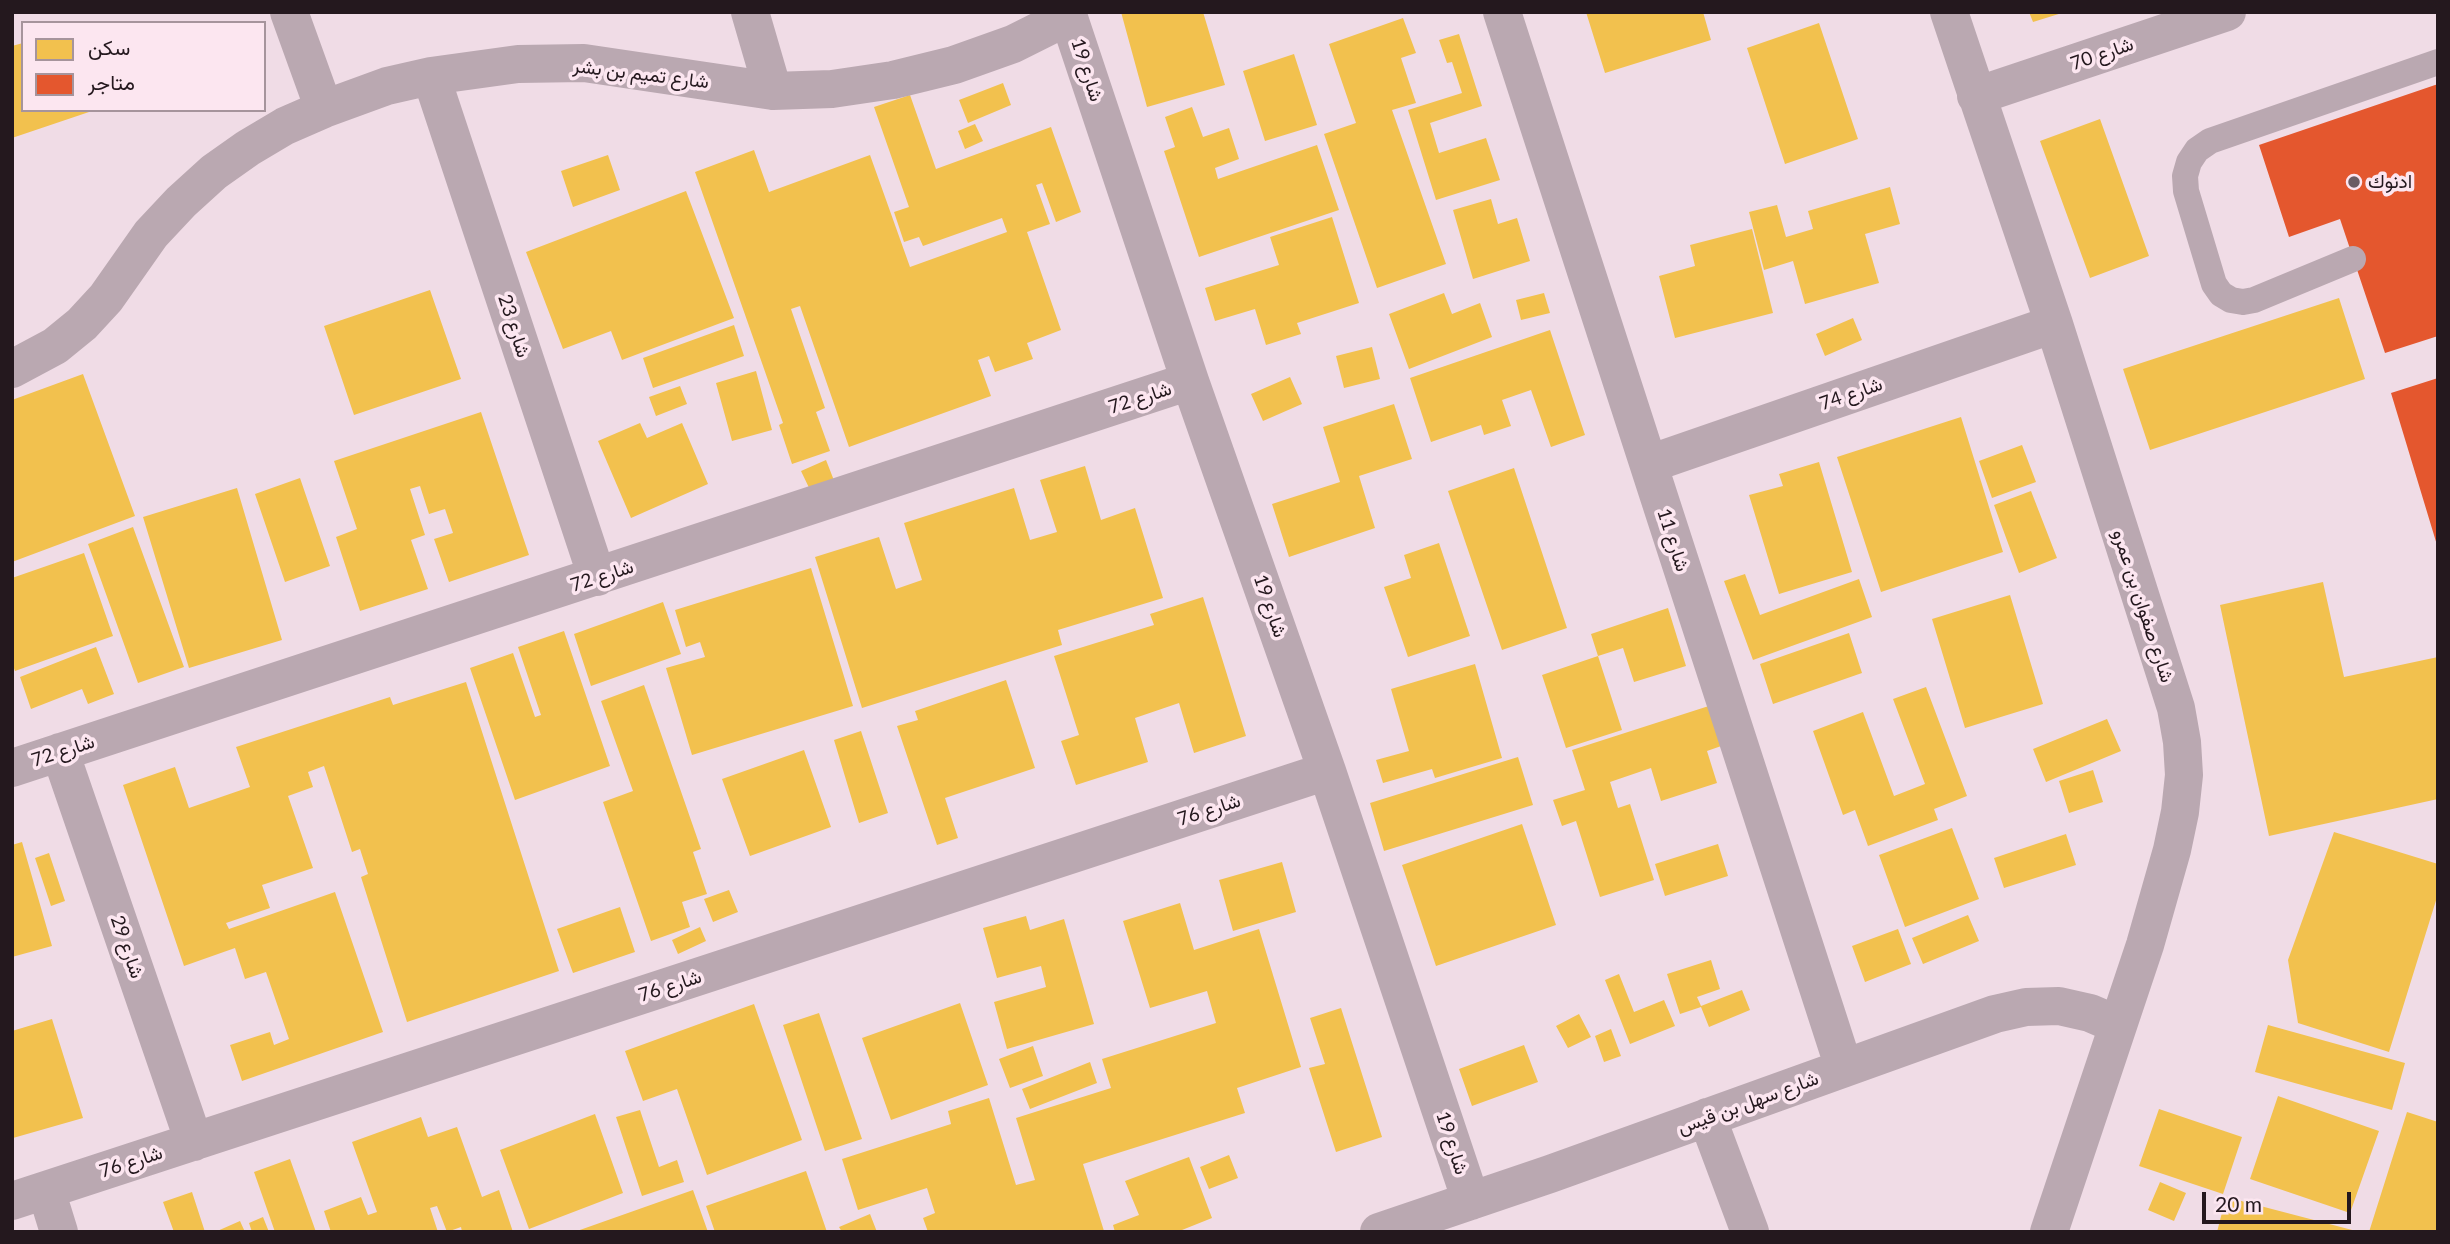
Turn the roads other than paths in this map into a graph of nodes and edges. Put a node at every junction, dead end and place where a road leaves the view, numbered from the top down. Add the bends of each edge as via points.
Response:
1 (289, 12) edge
2 (750, 12) edge
3 (1502, 12) edge
4 (1949, 12) edge
5 (2227, 12) edge
6 (1068, 14) edge
7 (2438, 62) edge
8 (431, 76) junction
9 (773, 90) junction
10 (1976, 96) junction
11 (324, 109) junction
12 (2353, 260) dead end
13 (2054, 324) junction
14 (12, 369) edge
15 (1190, 381) junction
16 (1649, 464) junction
17 (597, 577) junction
18 (60, 752) junction
19 (12, 768) edge
20 (1328, 771) junction
21 (2118, 1026) junction
22 (1844, 1068) junction
23 (1707, 1118) junction
24 (194, 1142) junction
25 (29, 1196) edge
26 (1471, 1201) junction
27 (2054, 1220) edge
28 (59, 1232) edge
29 (1379, 1232) edge
30 (1750, 1232) edge

1 - 11 street
2 - 9 street
3 - 16 street, شارع 11
4 - 10 street, شارع صفوان بن عمرو
5 - 10 street, شارع 70
6 - 9 street, شارع تميم بن بشر via 1013,44 954,65 832,89
6 - 15 street, شارع 19
7 - 12 lane via 2210,141 2189,162 2186,191 2214,284 2231,300 2254,300
8 - 9 street, شارع تميم بن بشر via 518,64 584,63
8 - 11 street, شارع تميم بن بشر
8 - 17 street, شارع 23
10 - 13 street, شارع صفوان بن عمرو
11 - 14 street, شارع تميم بن بشر via 285,126 214,172 152,234 82,324 55,346
13 - 16 street, شارع 74
13 - 21 street, شارع صفوان بن عمرو via 2176,708 2182,742 2180,812
15 - 17 street, شارع 72
15 - 20 street, شارع 19
16 - 22 street, شارع 11
17 - 18 street, شارع 72
18 - 19 street, شارع 72
18 - 24 street, شارع 29
20 - 24 street, شارع 76
20 - 26 street, شارع 19
21 - 22 street, شارع سهل بن قيس via 2059,1006 2026,1007
21 - 27 street, شارع صفوان بن عمرو
22 - 23 street, شارع سهل بن قيس
23 - 26 street, شارع سهل بن قيس
23 - 30 street
24 - 25 street, شارع 76
25 - 28 street
26 - 29 street, شارع سهل بن قيس

